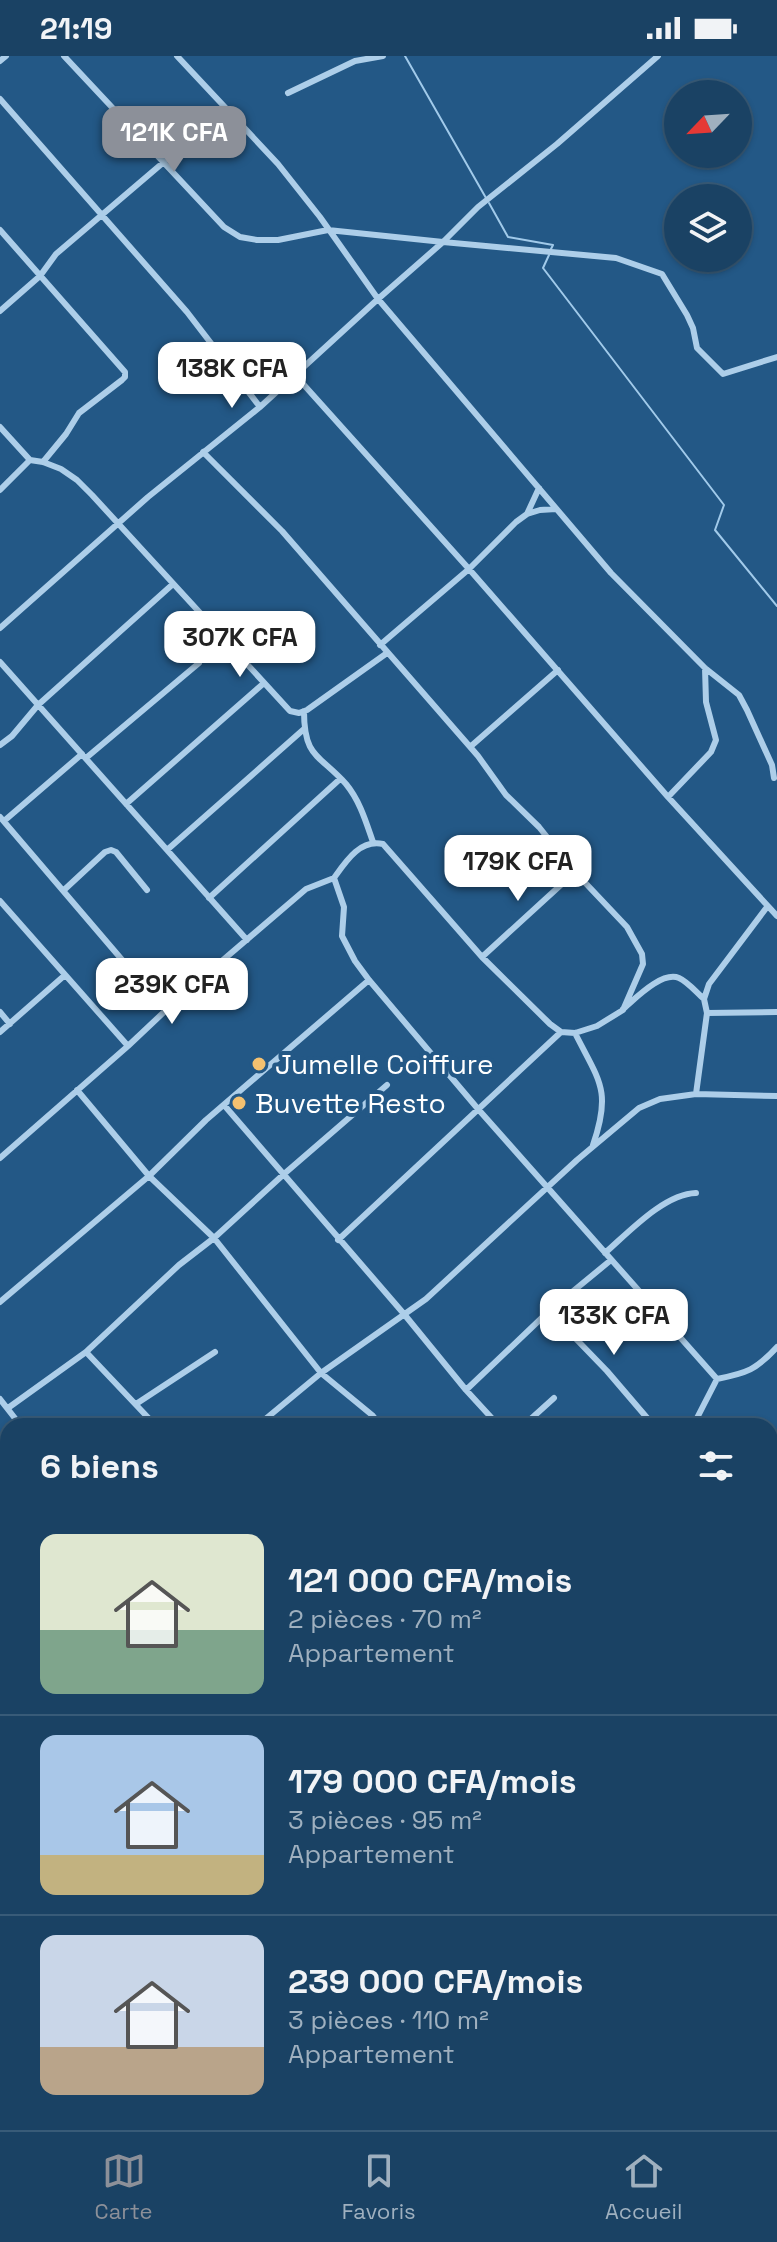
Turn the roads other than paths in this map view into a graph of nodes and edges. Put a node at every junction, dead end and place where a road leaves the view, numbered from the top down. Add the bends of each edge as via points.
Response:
1 (6, 56) edge
2 (64, 56) edge
3 (177, 56) edge
4 (383, 56) edge
5 (658, 56) edge
6 (0, 61) edge
7 (288, 93) dead end
8 (0, 99) edge
9 (226, 109) junction
10 (163, 163) junction
11 (102, 216) junction
12 (0, 230) edge
13 (328, 230) junction
14 (443, 242) junction
15 (40, 276) junction
16 (378, 299) junction
17 (0, 311) edge
18 (777, 357) edge
19 (295, 375) junction
20 (260, 407) junction
21 (0, 427) edge
22 (203, 452) junction
23 (30, 460) junction
24 (43, 462) junction
25 (539, 488) junction
26 (0, 490) edge
27 (556, 509) junction
28 (527, 514) junction
29 (119, 525) junction
30 (469, 569) junction
31 (173, 584) junction
32 (0, 628) edge
33 (380, 645) junction
34 (387, 653) junction
35 (0, 662) edge
36 (199, 663) dead end
37 (705, 668) junction
38 (558, 670) junction
39 (264, 683) junction
40 (38, 705) junction
41 (304, 711) junction
42 (304, 729) junction
43 (0, 745) edge
44 (470, 747) junction
45 (84, 756) junction
46 (774, 778) dead end
47 (340, 779) junction
48 (668, 797) junction
49 (126, 804) junction
50 (2, 819) edge
51 (373, 842) junction
52 (167, 850) junction
53 (575, 872) junction
54 (334, 878) junction
55 (64, 890) junction
56 (147, 890) dead end
57 (209, 898) junction
58 (0, 901) edge
59 (767, 907) junction
60 (777, 916) edge
61 (247, 940) junction
62 (482, 957) junction
63 (65, 975) junction
64 (369, 980) junction
65 (141, 982) dead end
66 (704, 999) junction
67 (623, 1010) junction
68 (0, 1012) edge
69 (777, 1012) edge
70 (707, 1013) junction
71 (10, 1024) junction
72 (0, 1032) edge
73 (561, 1032) junction
74 (575, 1033) junction
75 (128, 1046) junction
76 (387, 1085) dead end
77 (77, 1090) junction
78 (696, 1094) junction
79 (777, 1096) edge
80 (224, 1105) junction
81 (478, 1109) junction
82 (593, 1147) junction
83 (0, 1158) edge
84 (284, 1174) junction
85 (149, 1176) junction
86 (548, 1189) junction
87 (696, 1193) dead end
88 (214, 1238) junction
89 (338, 1240) junction
90 (605, 1253) junction
91 (611, 1260) junction
92 (0, 1302) edge
93 (549, 1311) junction
94 (404, 1314) junction
95 (777, 1347) edge
96 (86, 1352) junction
97 (215, 1352) dead end
98 (321, 1373) junction
99 (717, 1379) junction
100 (466, 1390) junction
101 (554, 1398) dead end
102 (0, 1399) edge
103 (136, 1404) junction
104 (8, 1408) junction
105 (15, 1418) edge
106 (149, 1418) edge
107 (269, 1418) edge
108 (374, 1418) edge
109 (492, 1418) edge
110 (532, 1418) edge
111 (647, 1418) edge
112 (697, 1418) edge

1 - 6 street
2 - 10 street
3 - 9 street
4 - 7 street via 355,61
5 - 14 street
8 - 11 street
9 - 10 street
9 - 13 street via 278,164
10 - 11 street
10 - 13 street via 240,237 278,240
11 - 15 street via 56,254
11 - 20 street via 187,312
12 - 15 street
13 - 14 street
13 - 16 street
14 - 16 street
14 - 18 street via 616,258 662,274 687,315 697,348 723,374
15 - 17 street
15 - 24 street via 125,372 79,413
16 - 19 street
16 - 25 street
19 - 20 street
19 - 30 street
20 - 22 street
21 - 23 street
22 - 29 street
22 - 33 street via 282,531
23 - 24 street
23 - 26 street
24 - 29 street via 77,480
25 - 27 street
25 - 28 street
27 - 28 street
27 - 37 street
28 - 30 street
29 - 31 street
29 - 32 street
30 - 33 street
30 - 38 street
31 - 39 street
31 - 40 street
33 - 34 street
34 - 41 street
34 - 44 street
35 - 40 street
36 - 45 street
37 - 46 street via 739,695
37 - 48 street via 706,702 716,740
38 - 44 street
38 - 48 street
39 - 41 street via 290,711
39 - 49 street
40 - 43 street
40 - 45 street
41 - 42 street
42 - 47 street via 314,754
42 - 52 street
44 - 53 street
45 - 49 street
45 - 50 street
47 - 51 street via 356,798
47 - 57 street
48 - 59 street
49 - 52 street
50 - 55 street
51 - 54 street via 362,845
51 - 62 street via 383,844
52 - 57 street
53 - 62 street
53 - 67 street via 627,927 642,954 643,964
54 - 61 street via 306,889
54 - 64 street via 344,907 342,936
55 - 56 street via 111,850
55 - 65 street
57 - 61 street
58 - 63 street
59 - 60 street
59 - 66 street via 709,984
61 - 75 street
62 - 73 street
63 - 71 street
63 - 75 street
64 - 80 street
64 - 81 street
66 - 67 street via 681,978 669,975
66 - 70 street
67 - 74 street
68 - 71 street
69 - 70 street
70 - 78 street
71 - 72 street
73 - 74 street
73 - 81 street
74 - 82 street via 604,1101
75 - 77 street
76 - 84 street
77 - 83 street
77 - 85 street
78 - 79 street
78 - 82 street via 639,1108
80 - 84 street
80 - 85 street
81 - 86 street
81 - 89 street
82 - 86 street
84 - 88 street
84 - 89 street
85 - 88 street
85 - 92 street
86 - 90 street
86 - 94 street
87 - 90 street via 676,1198 643,1219
88 - 96 street
88 - 98 street
89 - 94 street
90 - 91 street
91 - 93 street
91 - 99 street
93 - 100 street
93 - 111 street
94 - 98 street
94 - 100 street
95 - 99 street via 761,1365
96 - 103 street
96 - 104 street
97 - 103 street
98 - 107 street
98 - 108 street
99 - 112 street
100 - 109 street
101 - 110 street
102 - 104 street
103 - 106 street
104 - 105 street

